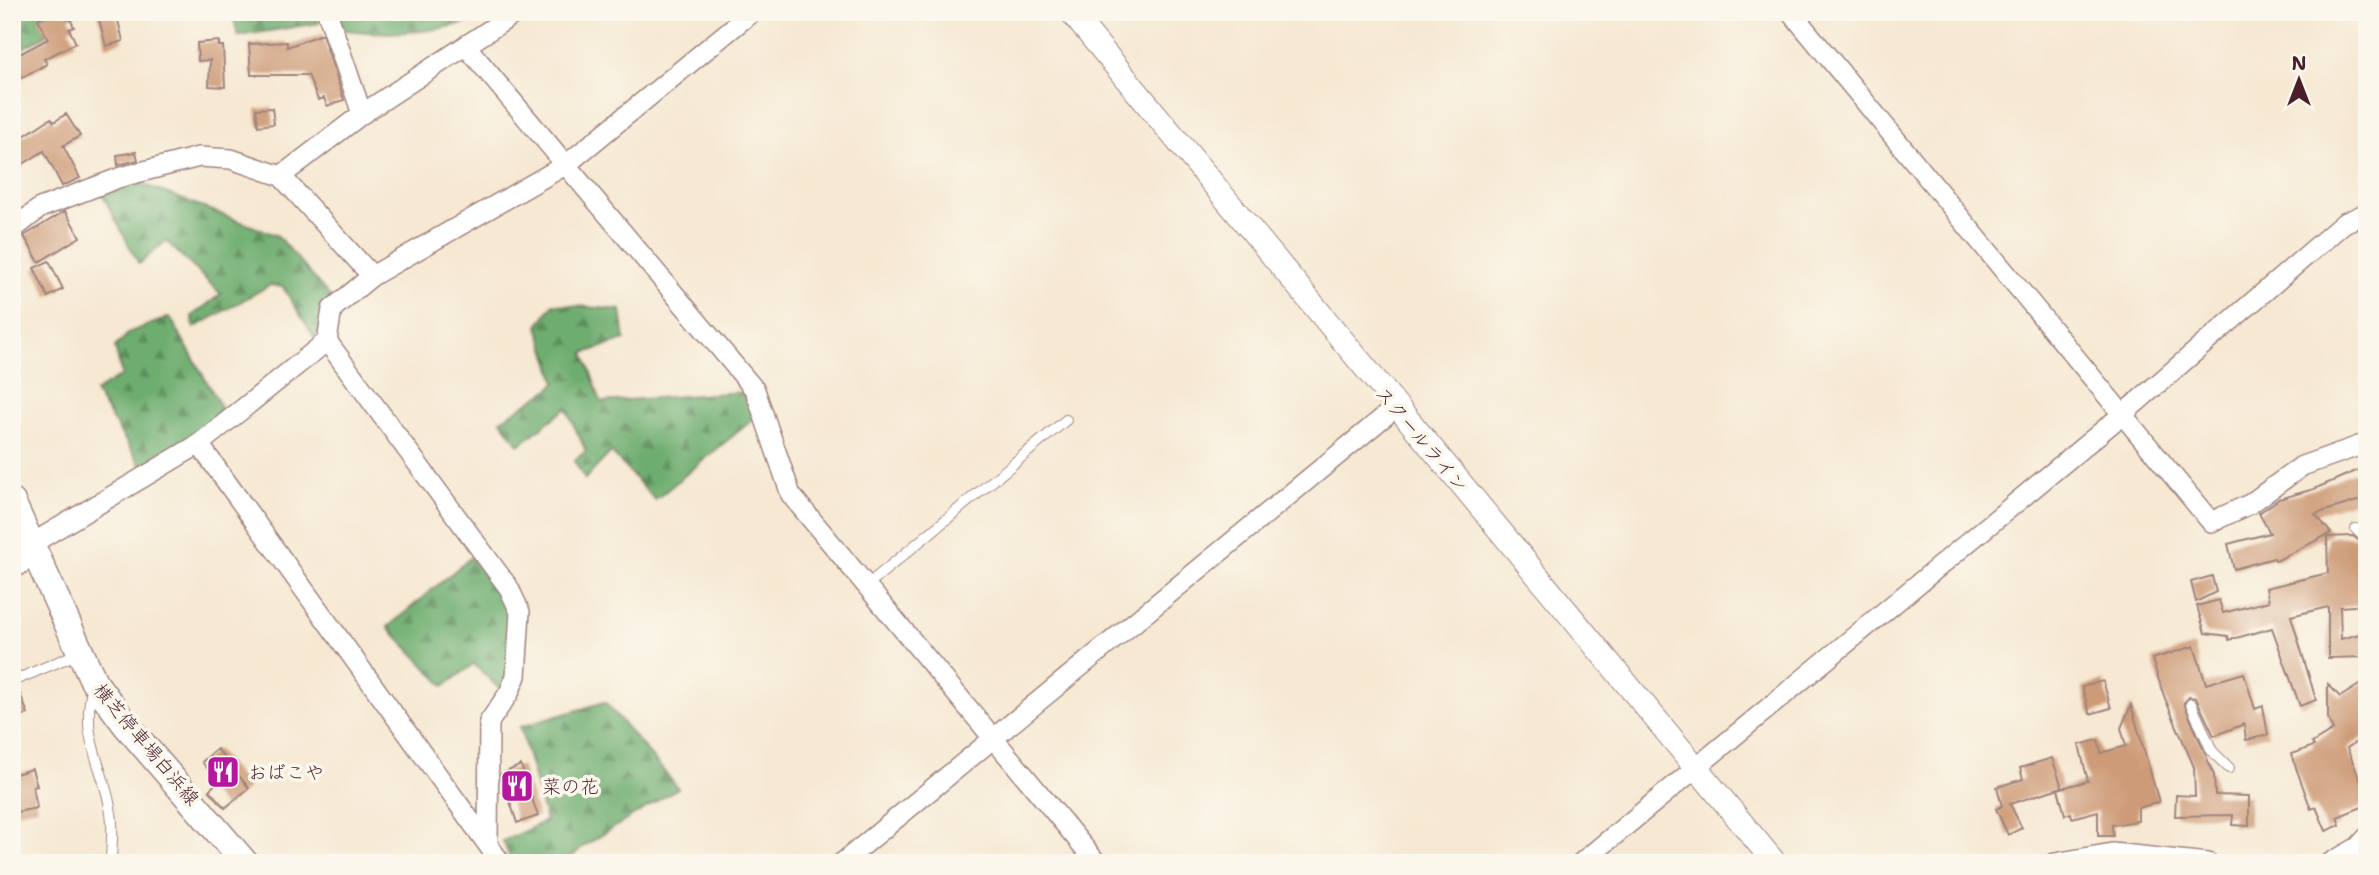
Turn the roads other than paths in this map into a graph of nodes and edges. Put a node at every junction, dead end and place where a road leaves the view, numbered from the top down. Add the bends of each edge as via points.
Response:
1 (327, 12) edge
2 (517, 12) edge
3 (752, 12) edge
4 (1072, 12) edge
5 (1791, 12) edge
6 (466, 46) junction
7 (362, 114) junction
8 (567, 164) junction
9 (281, 176) junction
10 (2367, 212) edge
11 (12, 230) edge
12 (372, 276) junction
13 (327, 341) junction
14 (1396, 407) junction
15 (2123, 414) junction
16 (1066, 420) dead end
17 (2367, 443) edge
18 (199, 444) junction
19 (12, 502) edge
20 (2356, 529) dead end
21 (2367, 540) edge
22 (35, 548) junction
23 (12, 570) edge
24 (866, 586) junction
25 (80, 653) junction
26 (20, 678) dead end
27 (94, 682) junction
28 (2191, 704) dead end
29 (993, 737) junction
30 (1696, 768) junction
31 (2229, 768) dead end
32 (2367, 837) edge
33 (488, 843) junction
34 (2197, 862) edge
35 (111, 863) edge
36 (245, 863) edge
37 (501, 863) edge
38 (842, 863) edge
39 (1097, 863) edge
40 (1581, 863) edge
41 (1775, 863) edge
42 (2055, 863) edge
43 (2330, 863) edge

1 - 7 street
2 - 6 street
3 - 8 street
4 - 14 street, スクールライン
5 - 15 street
6 - 7 street
6 - 8 street
7 - 9 street
8 - 12 street
8 - 24 street via 755,390 791,495
9 - 11 street via 231,159 200,158 121,177 40,208
9 - 12 street
10 - 15 street via 2344,223
12 - 13 street via 332,309
13 - 18 street
13 - 33 street via 509,588 520,612 516,676 489,722
14 - 29 street
14 - 30 street, スクールライン
15 - 17 street via 2211,522 2250,504 2302,466
15 - 30 street
16 - 24 lane
18 - 22 street
18 - 33 street
19 - 22 main road, 横芝停車場白浜線
20 - 21 lane
22 - 23 street
22 - 25 main road, 横芝停車場白浜線
24 - 29 street
25 - 26 lane
25 - 27 main road, 横芝停車場白浜線
27 - 35 lane via 87,710 90,744 112,816
27 - 36 main road, 横芝停車場白浜線
28 - 31 lane via 2212,751
29 - 38 street
29 - 39 street
30 - 40 street
30 - 41 street, スクールライン
32 - 43 street
33 - 37 street
34 - 42 street via 2112,853

